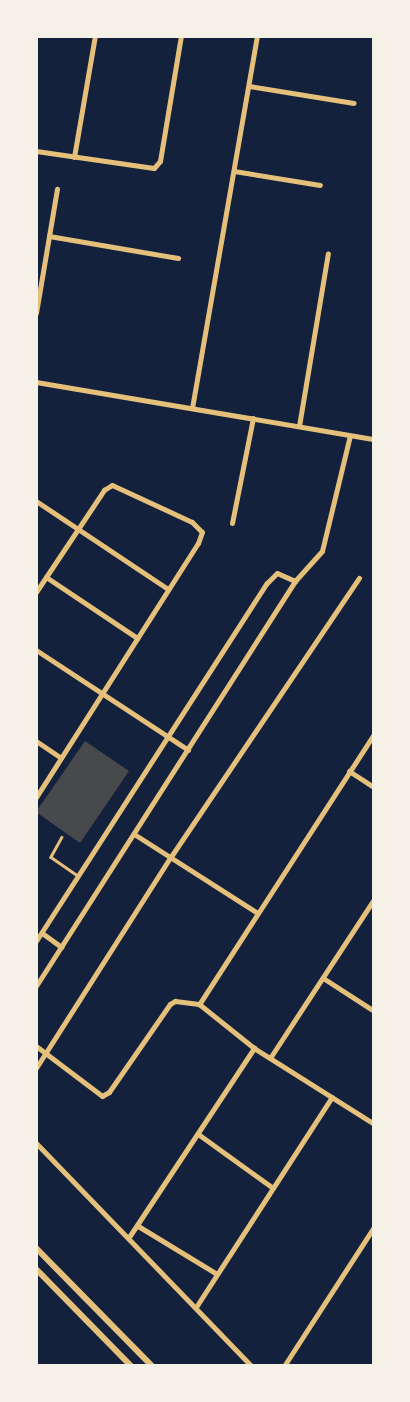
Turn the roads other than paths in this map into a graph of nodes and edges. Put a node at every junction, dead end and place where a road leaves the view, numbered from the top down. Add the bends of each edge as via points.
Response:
1 (95, 36) edge
2 (181, 36) edge
3 (257, 36) edge
4 (249, 86) junction
5 (354, 103) dead end
6 (36, 151) edge
7 (74, 157) junction
8 (234, 170) junction
9 (320, 185) dead end
10 (57, 189) dead end
11 (49, 236) junction
12 (328, 253) dead end
13 (178, 258) dead end
14 (36, 313) edge
15 (36, 382) edge
16 (192, 408) junction
17 (253, 418) junction
18 (299, 426) junction
19 (350, 435) junction
20 (374, 439) edge
21 (36, 501) edge
22 (232, 523) dead end
23 (78, 529) junction
24 (46, 577) junction
25 (359, 578) dead end
26 (296, 582) junction
27 (168, 589) junction
28 (36, 592) edge
29 (137, 638) junction
30 (36, 650) edge
31 (102, 693) junction
32 (374, 734) edge
33 (168, 737) junction
34 (36, 741) edge
35 (188, 750) junction
36 (61, 758) junction
37 (349, 771) junction
38 (374, 787) edge
39 (36, 796) edge
40 (134, 834) junction
41 (62, 837) dead end
42 (170, 858) junction
43 (78, 876) junction
44 (374, 899) edge
45 (256, 912) junction
46 (42, 933) junction
47 (36, 941) edge
48 (61, 947) junction
49 (323, 978) junction
50 (36, 986) edge
51 (199, 1004) junction
52 (374, 1011) edge
53 (36, 1046) edge
54 (254, 1048) junction
55 (46, 1054) junction
56 (270, 1058) junction
57 (36, 1068) edge
58 (332, 1097) junction
59 (374, 1124) edge
60 (198, 1134) junction
61 (36, 1143) edge
62 (273, 1188) junction
63 (138, 1226) junction
64 (374, 1227) edge
65 (129, 1237) junction
66 (36, 1248) edge
67 (36, 1269) edge
68 (217, 1274) junction
69 (196, 1306) junction
70 (132, 1366) edge
71 (152, 1366) edge
72 (252, 1366) edge
73 (284, 1366) edge

1 - 7 street
2 - 7 street via 158,165 148,168
3 - 4 street
4 - 5 street
4 - 8 street
6 - 7 street
8 - 9 street
8 - 16 street
10 - 11 street
11 - 13 street
11 - 14 street
12 - 18 street
15 - 16 street
16 - 17 street
17 - 18 street
17 - 22 street
18 - 19 street
19 - 20 street
19 - 26 street via 324,545
21 - 23 street
23 - 24 street
23 - 27 street
23 - 27 street via 104,490 112,485 198,526 202,538
24 - 28 street
24 - 29 street
25 - 42 street
26 - 33 street via 277,573 267,583
26 - 35 street
27 - 29 street
29 - 31 street
30 - 31 street
31 - 33 street
31 - 36 street
32 - 37 street
33 - 35 street
33 - 43 street
34 - 36 street
35 - 40 street
36 - 39 street
37 - 38 street
37 - 45 street
40 - 42 street
40 - 48 street
41 - 43 lane via 51,857
42 - 45 street
42 - 55 street
43 - 46 street
44 - 49 street
45 - 51 street
46 - 47 street
46 - 48 street
48 - 50 street
49 - 52 street
49 - 56 street
51 - 54 street
51 - 55 street via 175,1001 170,1004 106,1095 96,1094
53 - 55 street
54 - 56 street
54 - 60 street
55 - 57 street
56 - 58 street
58 - 59 street
58 - 62 street
60 - 62 street
60 - 63 street
61 - 65 street
62 - 68 street
63 - 65 street
63 - 68 street
64 - 73 street
65 - 69 street
66 - 71 street
67 - 70 street
68 - 69 street
69 - 72 street

